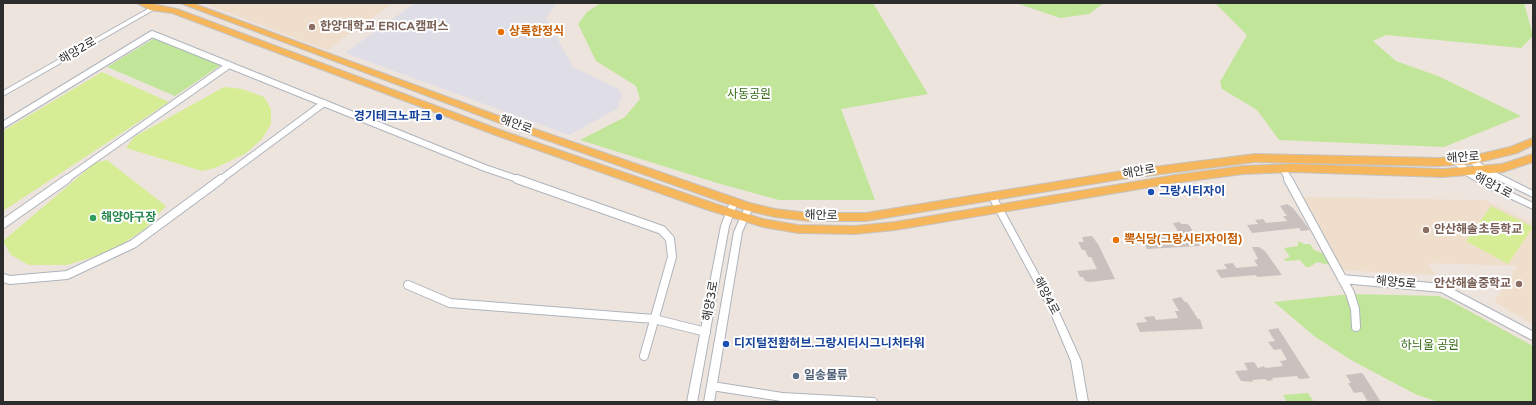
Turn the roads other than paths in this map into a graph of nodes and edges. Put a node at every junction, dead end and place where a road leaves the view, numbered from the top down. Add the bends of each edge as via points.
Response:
1 (141, 3) edge
2 (183, 3) edge
3 (156, 5) edge
4 (229, 65) junction
5 (3, 94) edge
6 (324, 103) junction
7 (3, 125) edge
8 (1533, 141) edge
9 (1533, 158) edge
10 (1472, 160) junction
11 (1456, 161) junction
12 (1283, 169) junction
13 (1484, 170) junction
14 (1467, 172) junction
15 (1533, 194) edge
16 (992, 196) junction
17 (734, 202) junction
18 (1533, 206) edge
19 (749, 207) junction
20 (999, 209) junction
21 (729, 213) junction
22 (744, 218) junction
23 (3, 224) edge
24 (3, 278) edge
25 (1342, 278) junction
26 (408, 285) dead end
27 (654, 319) junction
28 (1356, 327) dead end
29 (706, 332) junction
30 (1533, 336) edge
31 (644, 356) dead end
32 (712, 386) junction
33 (692, 402) edge
34 (709, 402) edge
35 (873, 402) edge
36 (1083, 402) edge

1 - 3 main road, 해안로
2 - 17 main road, 해안로 via 525,129
3 - 5 street, 해양2로
3 - 21 main road, 해안로 via 502,134
4 - 6 street
4 - 7 street via 152,34
4 - 23 street
6 - 24 street via 133,244 67,275 10,280
6 - 27 street via 485,168 662,230 670,239 672,257
8 - 10 main road, 해안로 via 1513,150
9 - 13 main road, 해안로 via 1503,168
10 - 11 main road, 해안로
10 - 13 street, 해양1로
11 - 14 street, 해양1로
11 - 16 main road, 해안로 via 1255,158 1122,175
12 - 14 main road, 해안로
12 - 20 main road, 해안로 via 1243,170 1194,176
12 - 25 street
13 - 14 main road, 해안로
13 - 15 street, 해양1로
14 - 18 street, 해양1로
16 - 19 main road, 해안로 via 866,217 809,217
16 - 20 street, 해양4로
17 - 19 main road, 해안로
17 - 21 street, 해양3로
19 - 22 street, 해양3로
20 - 22 main road, 해안로 via 855,230 798,229
20 - 36 street, 해양4로 via 1054,310 1076,360
21 - 22 main road, 해안로
21 - 29 street, 해양3로
22 - 32 street, 해양3로 via 737,239
25 - 28 street via 1355,309
25 - 30 street, 해양5로 via 1442,288
26 - 27 street via 450,303
27 - 29 street
27 - 31 street
29 - 33 street, 해양3로
32 - 34 street, 해양3로
32 - 35 street via 782,397

